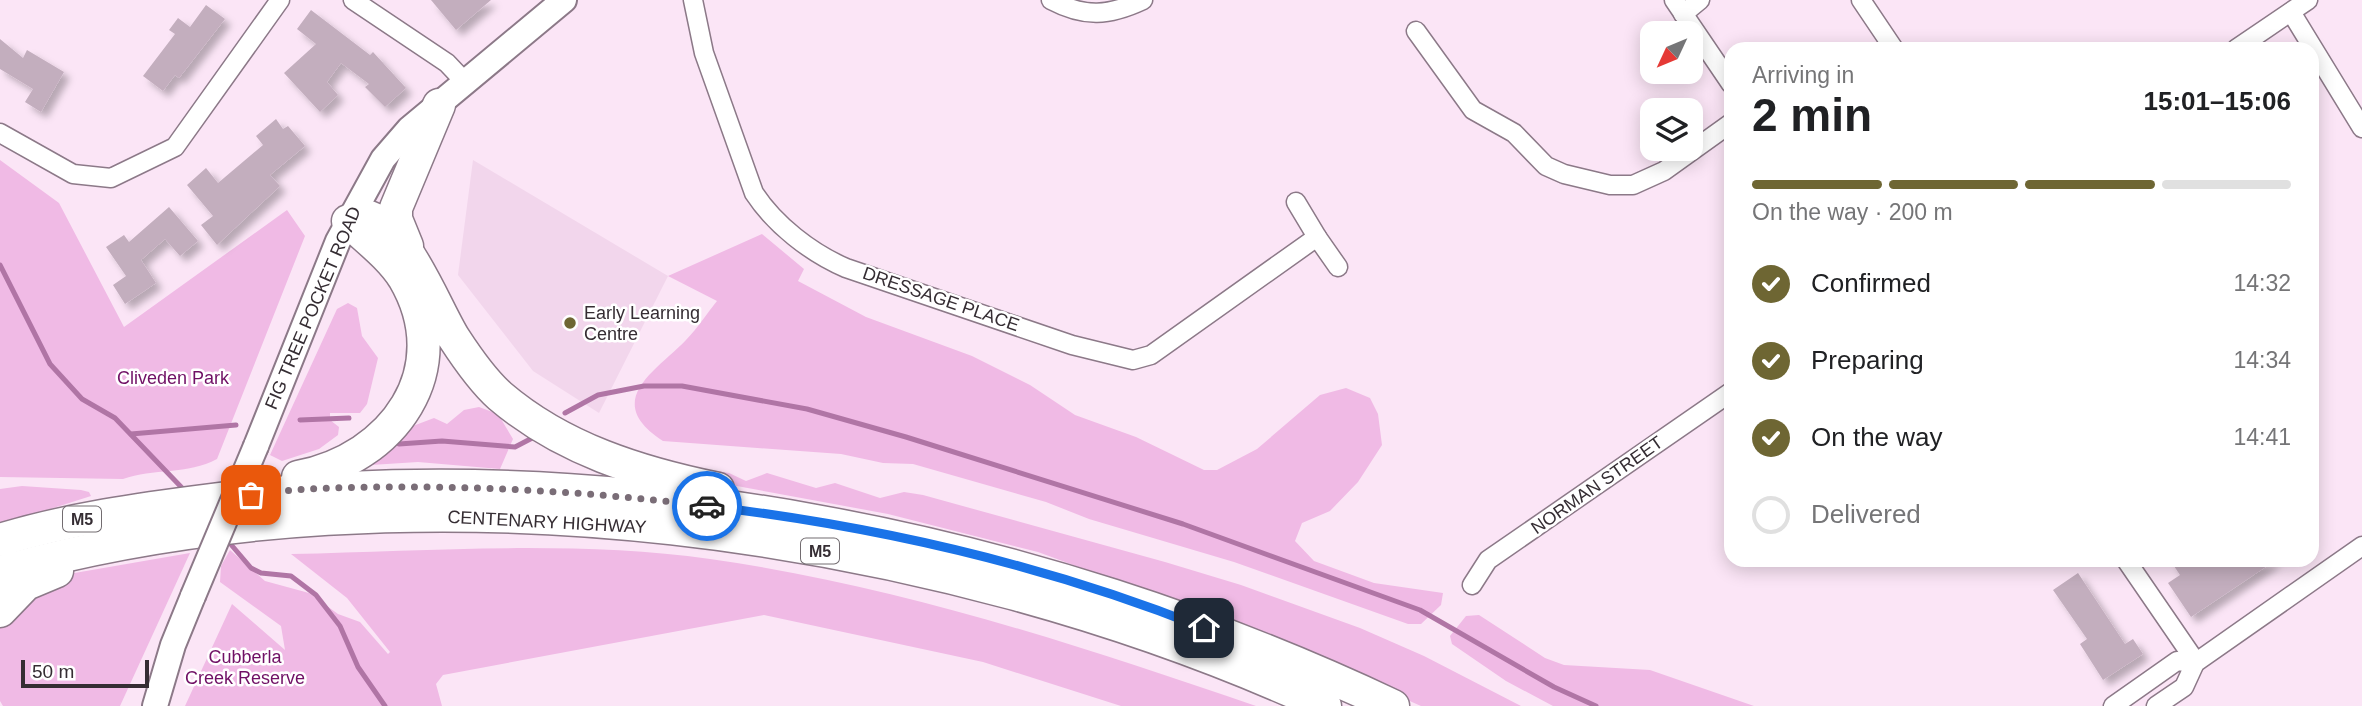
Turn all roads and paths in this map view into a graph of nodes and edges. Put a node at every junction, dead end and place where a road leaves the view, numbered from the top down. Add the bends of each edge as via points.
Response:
1 (280, 0) edge
2 (353, 0) edge
3 (564, 0) edge
4 (693, 0) edge
5 (1051, 0) edge
6 (1143, 0) edge
7 (1700, 0) edge
8 (1861, 0) edge
9 (2308, 0) edge
10 (1678, 7) edge
11 (2291, 12) junction
12 (1416, 31) dead end
13 (1889, 42) edge
14 (2246, 42) edge
15 (2309, 42) edge
16 (2319, 58) edge
17 (1724, 74) edge
18 (465, 82) junction
19 (439, 105) junction
20 (1724, 128) edge
21 (2362, 128) edge
22 (0, 133) edge
23 (1296, 202) dead end
24 (348, 221) junction
25 (1317, 237) junction
26 (1338, 267) dead end
27 (418, 270) junction
28 (1724, 397) edge
29 (269, 492) junction
30 (775, 514) junction
31 (0, 540) edge
32 (2362, 546) edge
33 (74, 551) junction
34 (2131, 567) edge
35 (0, 572) edge
36 (1472, 585) dead end
37 (0, 611) edge
38 (173, 645) junction
39 (2196, 662) junction
40 (137, 706) edge
41 (155, 706) edge
42 (1325, 706) edge
43 (1393, 706) edge
44 (2113, 706) edge
45 (2156, 706) edge

1 - 22 street via 175,147 111,178 73,174
2 - 18 street via 447,63
3 - 18 main road, FIG TREE POCKET ROAD
4 - 25 street, DRESSAGE PLACE via 704,53 754,193 814,253 846,268 1072,345 1133,360 1151,355
5 - 6 street via 1099,15
7 - 10 street
8 - 13 street
9 - 11 street
10 - 17 street
11 - 14 street
11 - 15 street
12 - 20 street via 1473,110 1514,133 1546,166 1564,174 1610,185 1633,185 1664,171
16 - 21 street
18 - 19 main road, FIG TREE POCKET ROAD
19 - 24 main road, FIG TREE POCKET ROAD via 409,129 383,159
19 - 27 highway via 396,208 398,226
23 - 25 street
24 - 27 highway via 365,216 376,220
24 - 29 highway via 394,266 414,300 421,351 414,390 400,417 366,451 341,466 297,477
24 - 38 main road, FIG TREE POCKET ROAD, bridge
25 - 26 street
27 - 30 highway via 477,370 500,396 531,419 594,453 658,475 739,493
28 - 36 street, NORMAN STREET via 1488,560
29 - 30 highway, CENTENARY HIGHWAY / M5 via 374,487 539,490
29 - 31 highway, CENTENARY HIGHWAY / M5 via 75,520
30 - 43 highway, CENTENARY HIGHWAY / M5 via 925,543 1091,589 1179,618
32 - 39 street
33 - 35 highway, CENTENARY HIGHWAY / M5
33 - 37 highway via 59,570 26,583
33 - 42 highway, CENTENARY HIGHWAY / M5 via 186,531 319,518 490,517 671,529 826,552 957,580 1126,628
34 - 39 street
38 - 40 main road, FIG TREE POCKET ROAD
38 - 41 main road, FIG TREE POCKET ROAD
39 - 44 street via 2177,661
39 - 45 street via 2185,687

